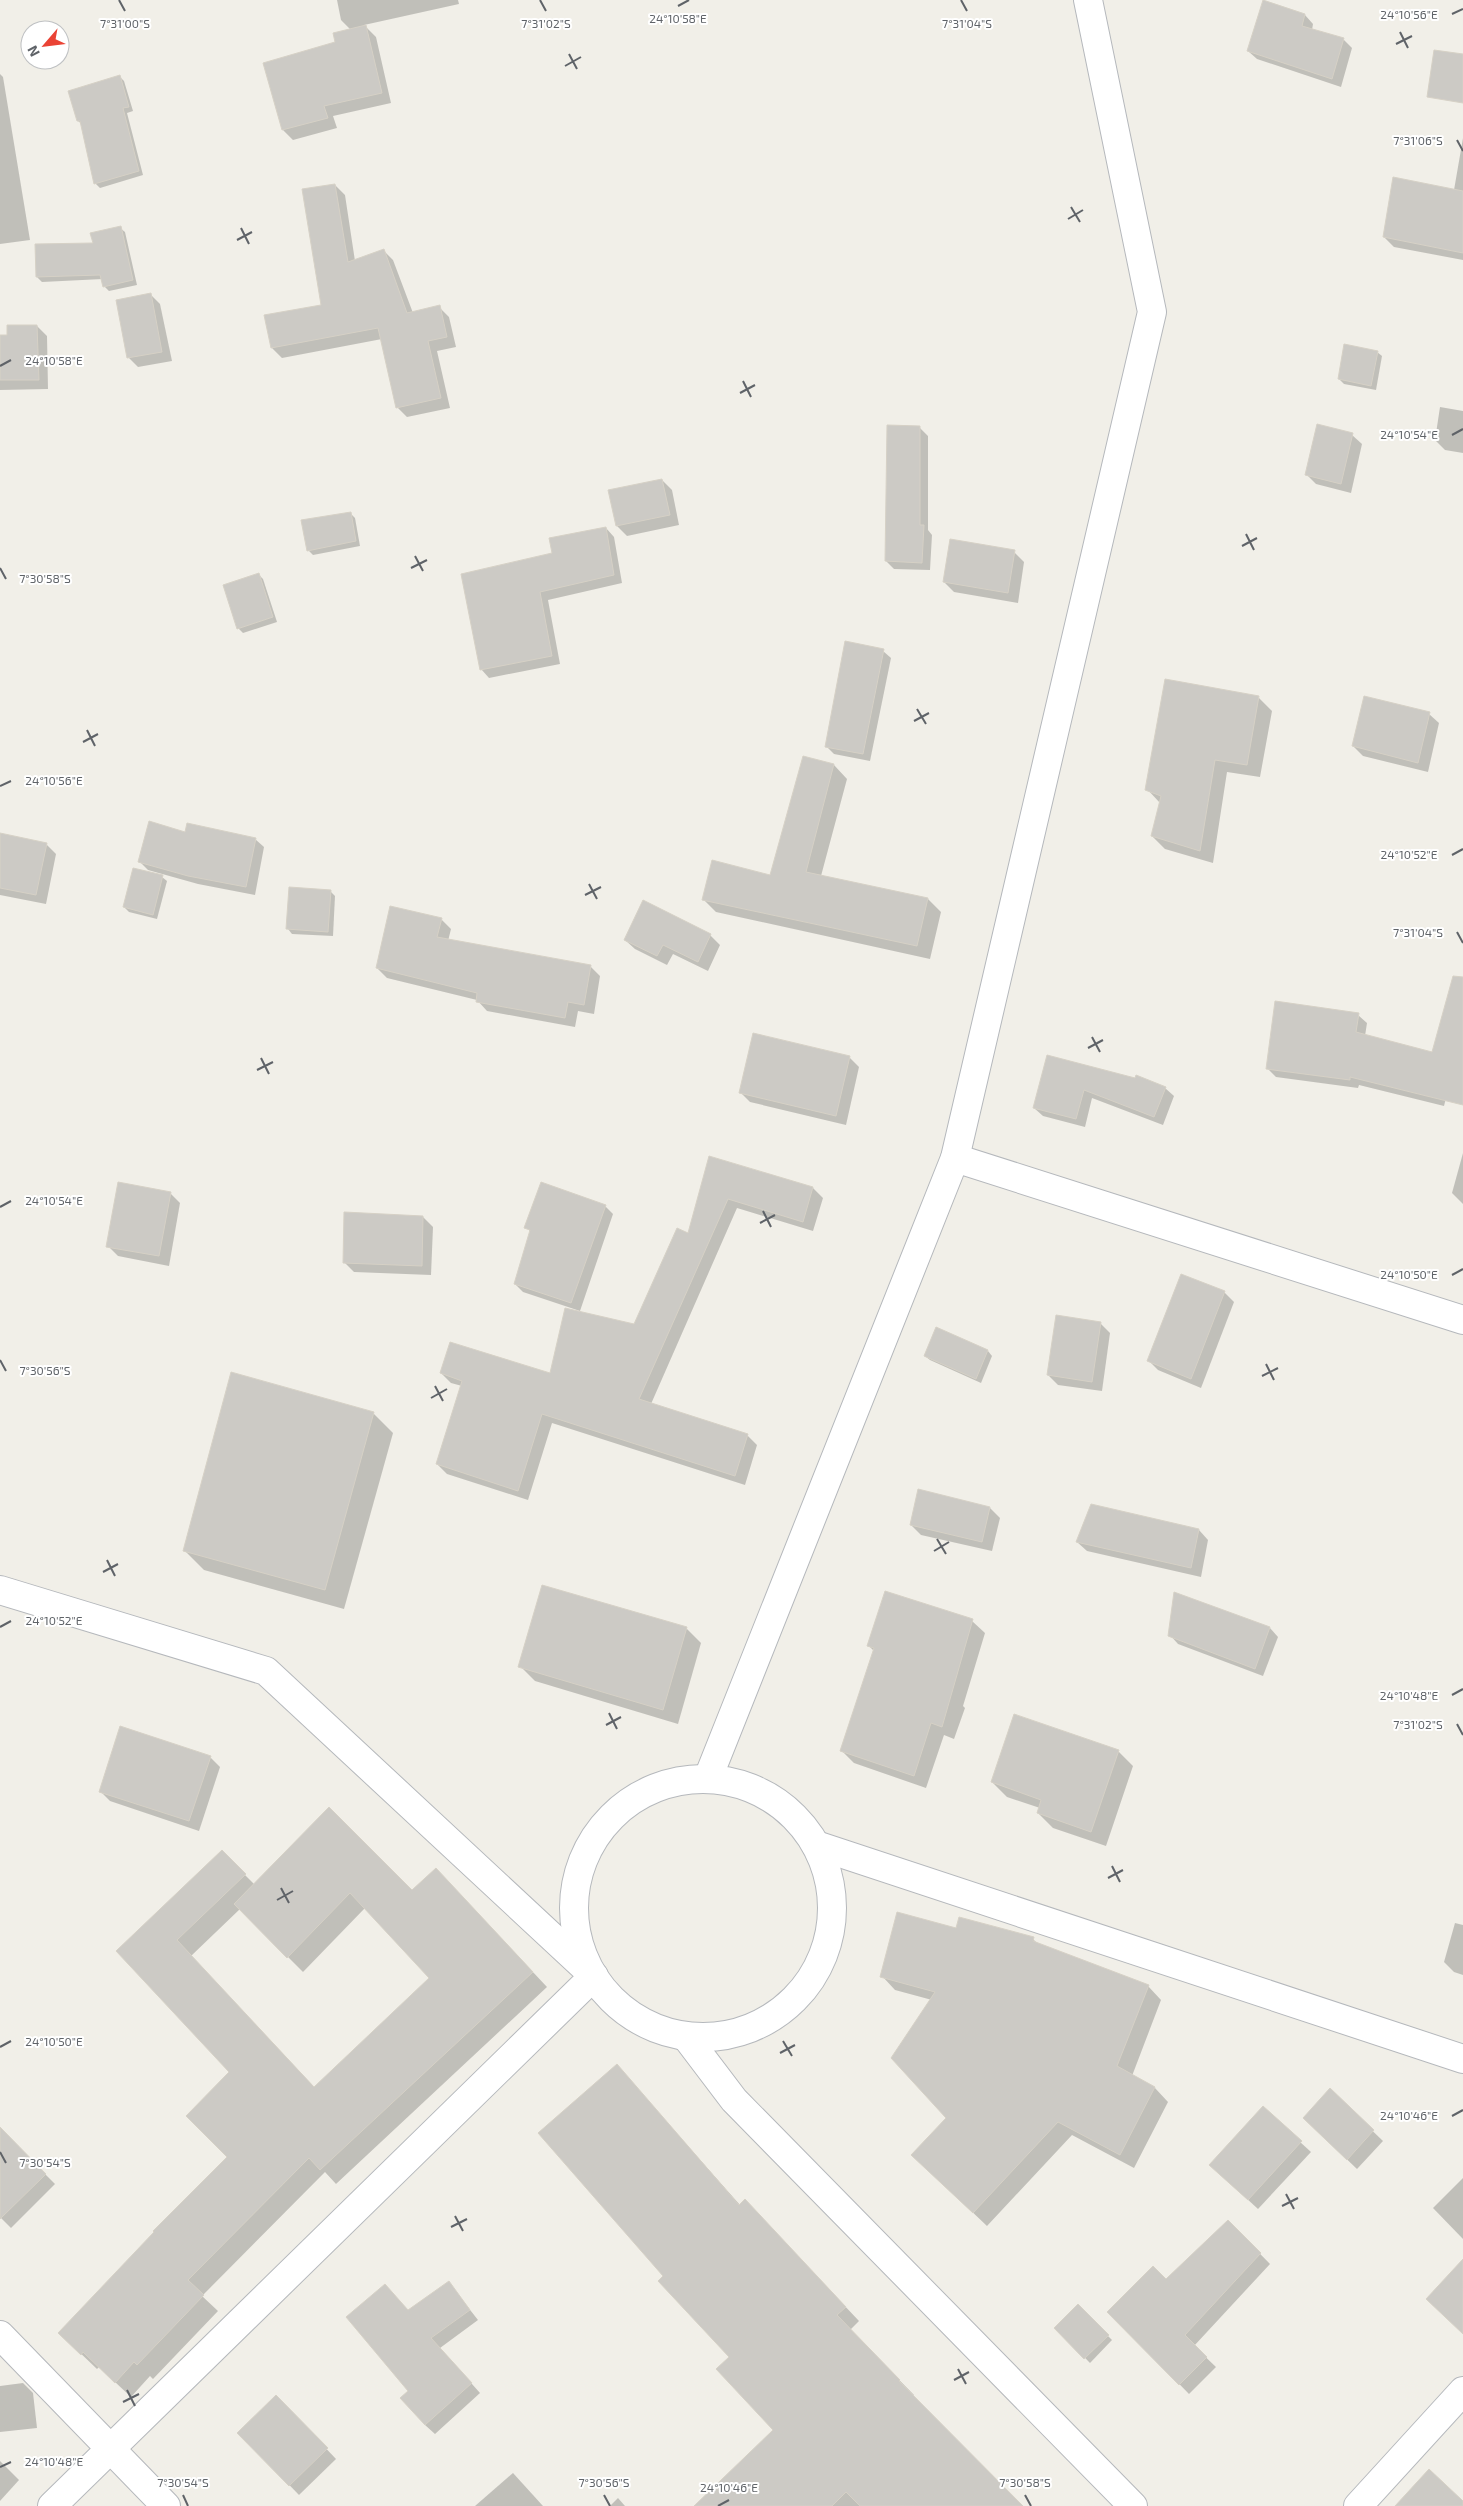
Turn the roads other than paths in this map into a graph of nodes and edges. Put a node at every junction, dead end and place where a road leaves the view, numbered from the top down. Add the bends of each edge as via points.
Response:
1 (1088, 0) edge
2 (955, 1158) junction
3 (1463, 1320) edge
4 (0, 1590) edge
5 (708, 1778) junction
6 (816, 1845) junction
7 (594, 1976) junction
8 (688, 2038) junction
9 (1463, 2059) edge
10 (0, 2335) edge
11 (1462, 2395) edge
12 (112, 2448) junction
13 (52, 2506) edge
14 (166, 2506) edge
15 (1133, 2506) edge
16 (1358, 2506) edge

1 - 2 street via 1152,312
2 - 3 street
2 - 5 street
4 - 7 street via 266,1671
5 - 6 street via 751,1787 789,1810
5 - 7 street via 668,1782 632,1798 603,1825 582,1860 574,1899 578,1939
6 - 8 street via 830,1883 832,1924 822,1963 799,1997 766,2022 728,2036
6 - 9 street
7 - 8 street via 633,2017
7 - 12 street
8 - 15 street via 734,2100
10 - 12 street
11 - 16 street
12 - 13 street
12 - 14 street

